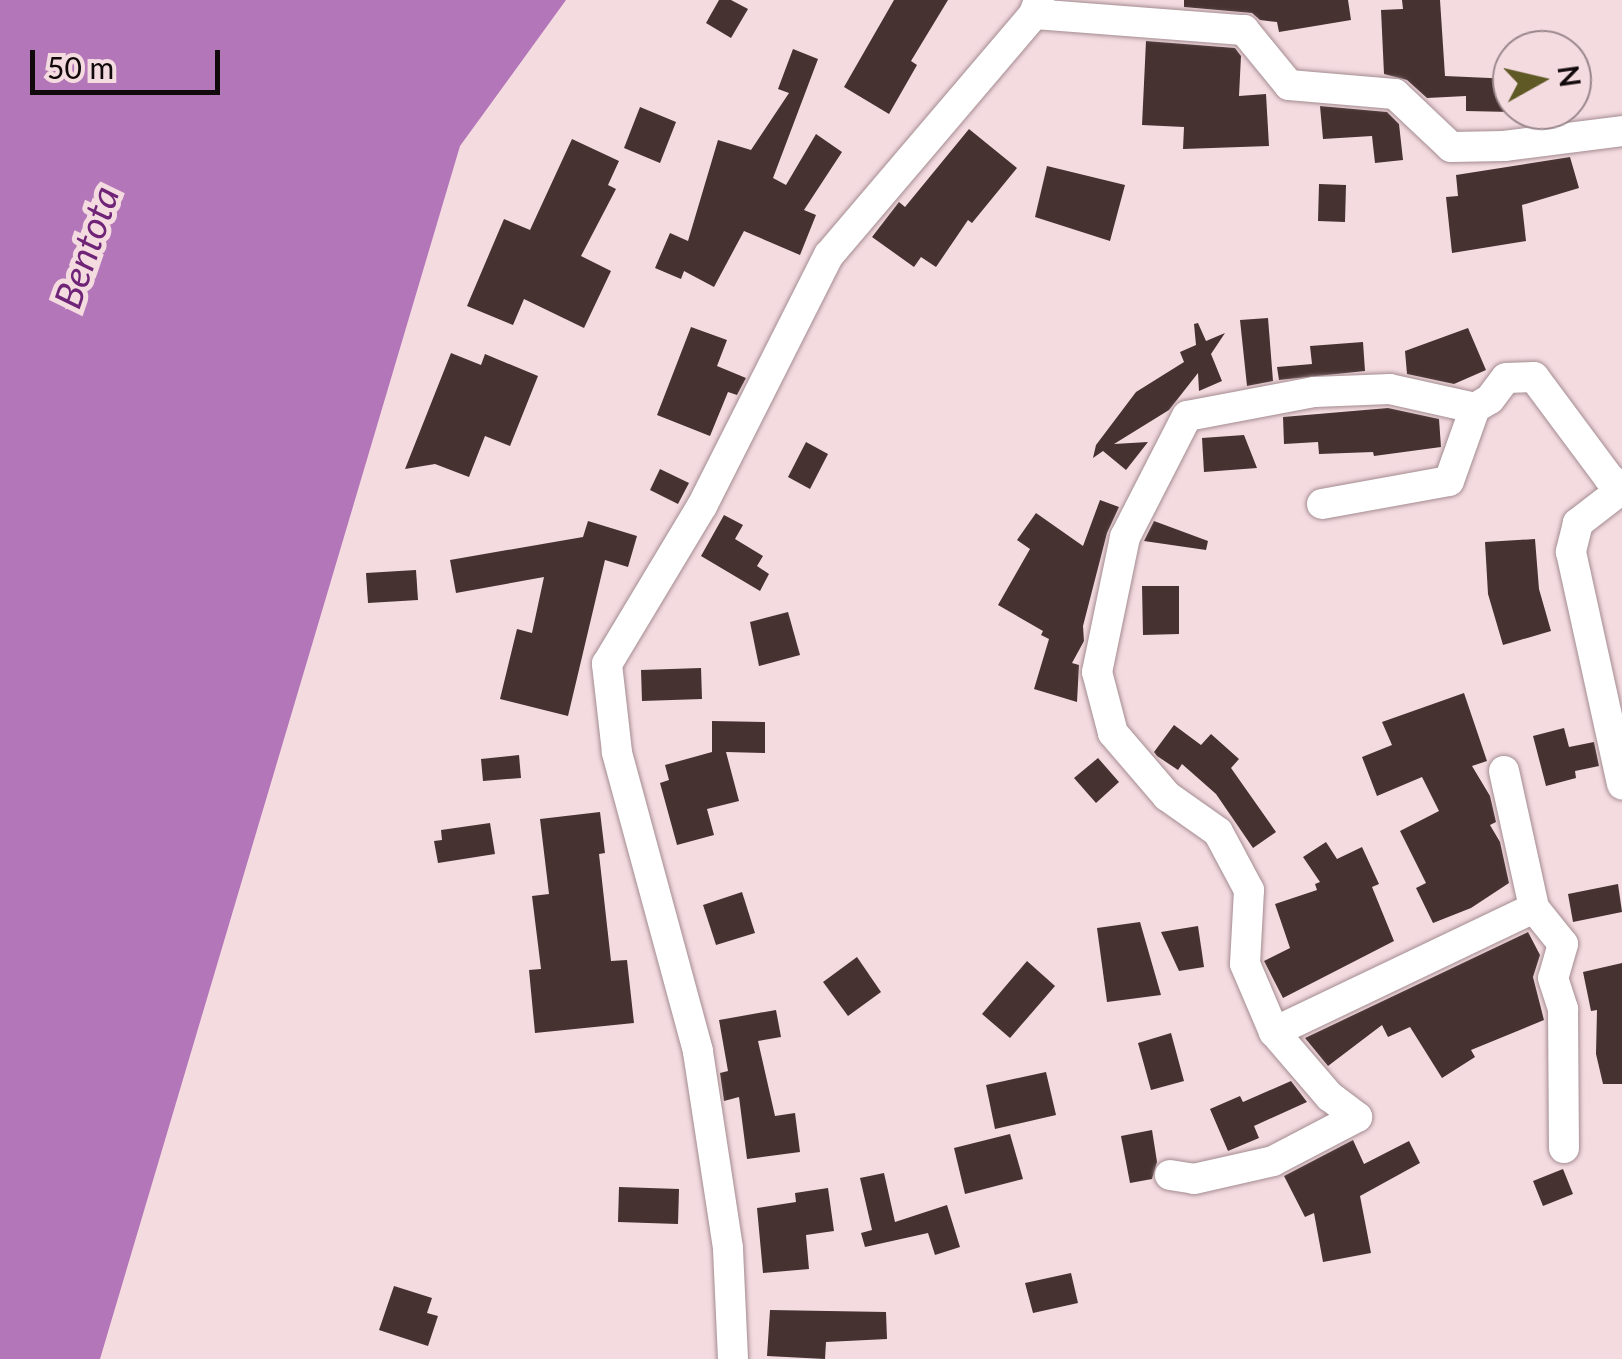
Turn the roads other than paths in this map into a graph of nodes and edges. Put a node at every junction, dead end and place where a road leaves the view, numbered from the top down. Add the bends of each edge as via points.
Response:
1 (1036, 7) edge
2 (1622, 131) edge
3 (1475, 408) junction
4 (1322, 504) dead end
5 (1504, 770) dead end
6 (1622, 784) edge
7 (1534, 908) junction
8 (1274, 1032) junction
9 (1564, 1148) dead end
10 (1170, 1175) dead end
11 (733, 1359) edge

1 - 2 street via 1244,30 1289,85 1395,94 1451,147
1 - 11 street via 829,256 702,506 607,664 616,752 698,1050 728,1248
3 - 4 street via 1449,481
3 - 6 street via 1506,378 1534,376 1622,488 1578,523 1571,552
3 - 8 street via 1390,389 1314,392 1187,416 1124,537 1097,672 1113,733 1166,796 1218,832 1249,890 1245,964
5 - 7 street
7 - 8 street
7 - 9 street via 1563,944 1553,978 1563,1009
8 - 10 street via 1357,1118 1273,1161 1194,1180

